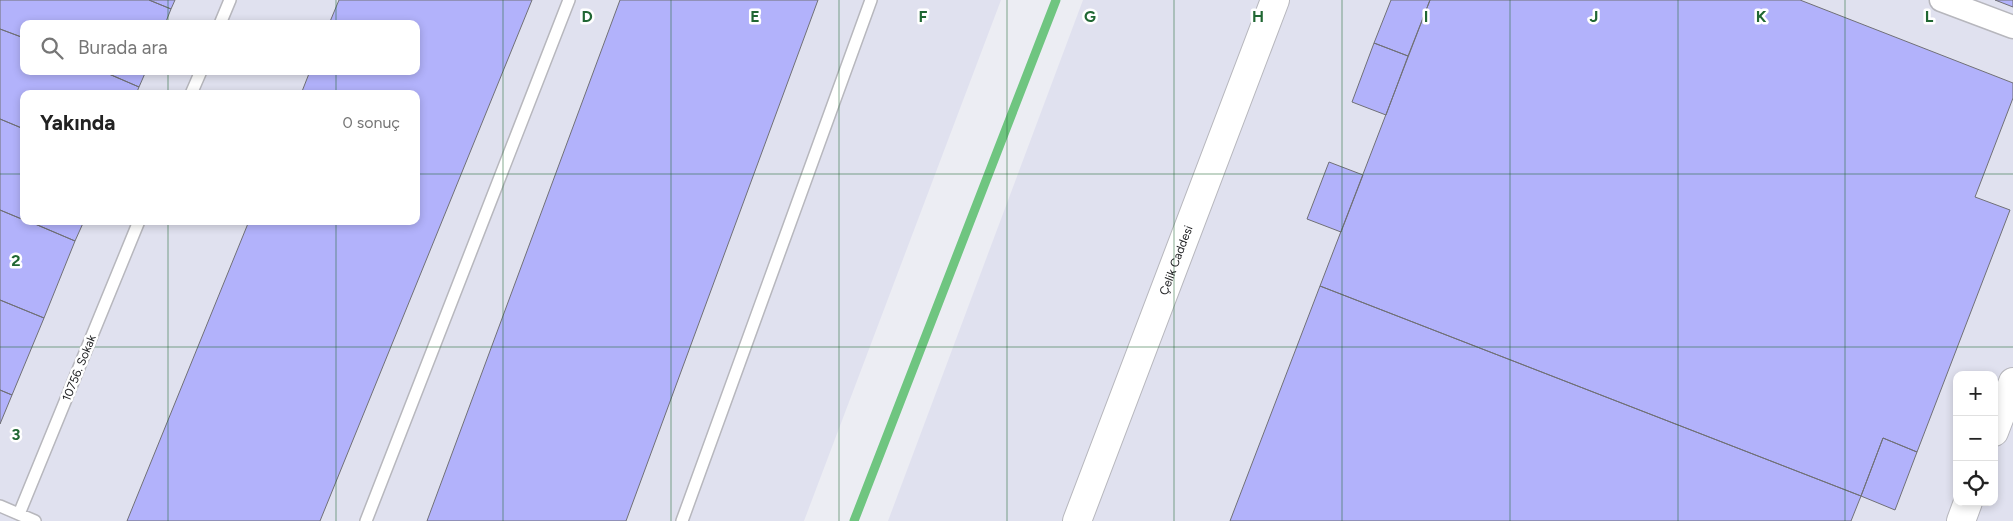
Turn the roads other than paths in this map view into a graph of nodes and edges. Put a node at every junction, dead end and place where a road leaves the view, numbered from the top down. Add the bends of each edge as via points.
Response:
1 (230, 0) edge
2 (569, 0) edge
3 (871, 0) edge
4 (1275, 0) edge
5 (1942, 0) edge
6 (222, 20) edge
7 (2013, 27) edge
8 (199, 75) edge
9 (193, 90) edge
10 (137, 225) edge
11 (2013, 382) edge
12 (1998, 421) edge
13 (0, 506) edge
14 (1967, 506) edge
15 (19, 514) junction
16 (35, 521) edge
17 (366, 521) edge
18 (682, 521) edge
19 (1077, 521) edge
20 (1961, 521) edge

1 - 6 lane
2 - 17 lane
3 - 18 lane
4 - 19 street, Çelik Caddesi
5 - 7 street
8 - 9 lane
10 - 15 lane, 10756. Sokak
11 - 12 street
13 - 15 lane
14 - 20 street
15 - 16 lane

